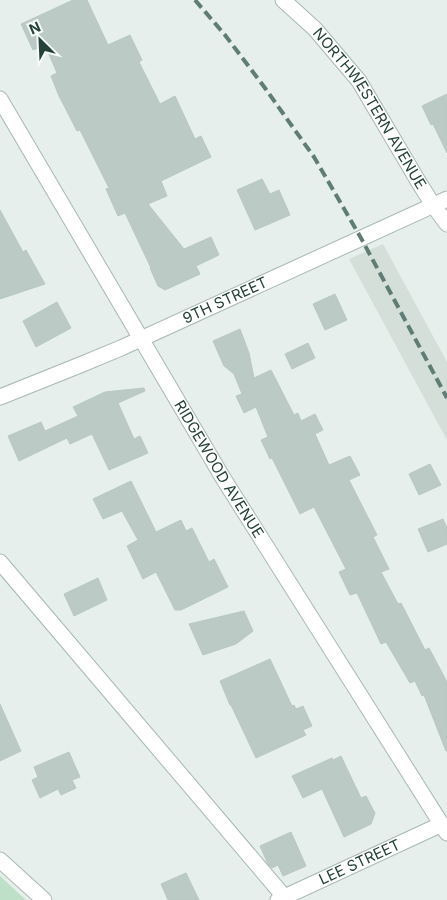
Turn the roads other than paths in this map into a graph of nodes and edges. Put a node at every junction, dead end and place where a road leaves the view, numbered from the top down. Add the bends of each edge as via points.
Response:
1 (283, 0) edge
2 (0, 99) edge
3 (440, 202) edge
4 (447, 224) edge
5 (141, 339) junction
6 (0, 396) edge
7 (0, 562) edge
8 (444, 828) edge
9 (0, 860) edge
10 (283, 899) edge
11 (44, 900) edge

1 - 3 street, NORTHWESTERN AVENUE via 315,29 359,82
2 - 5 street, RIDGEWOOD AVENUE
3 - 4 street, NORTHWESTERN AVENUE
3 - 5 street, 9TH STREET
5 - 6 street, 9TH STREET
5 - 8 street, RIDGEWOOD AVENUE via 223,478
7 - 10 street
8 - 10 street, LEE STREET
9 - 11 street

